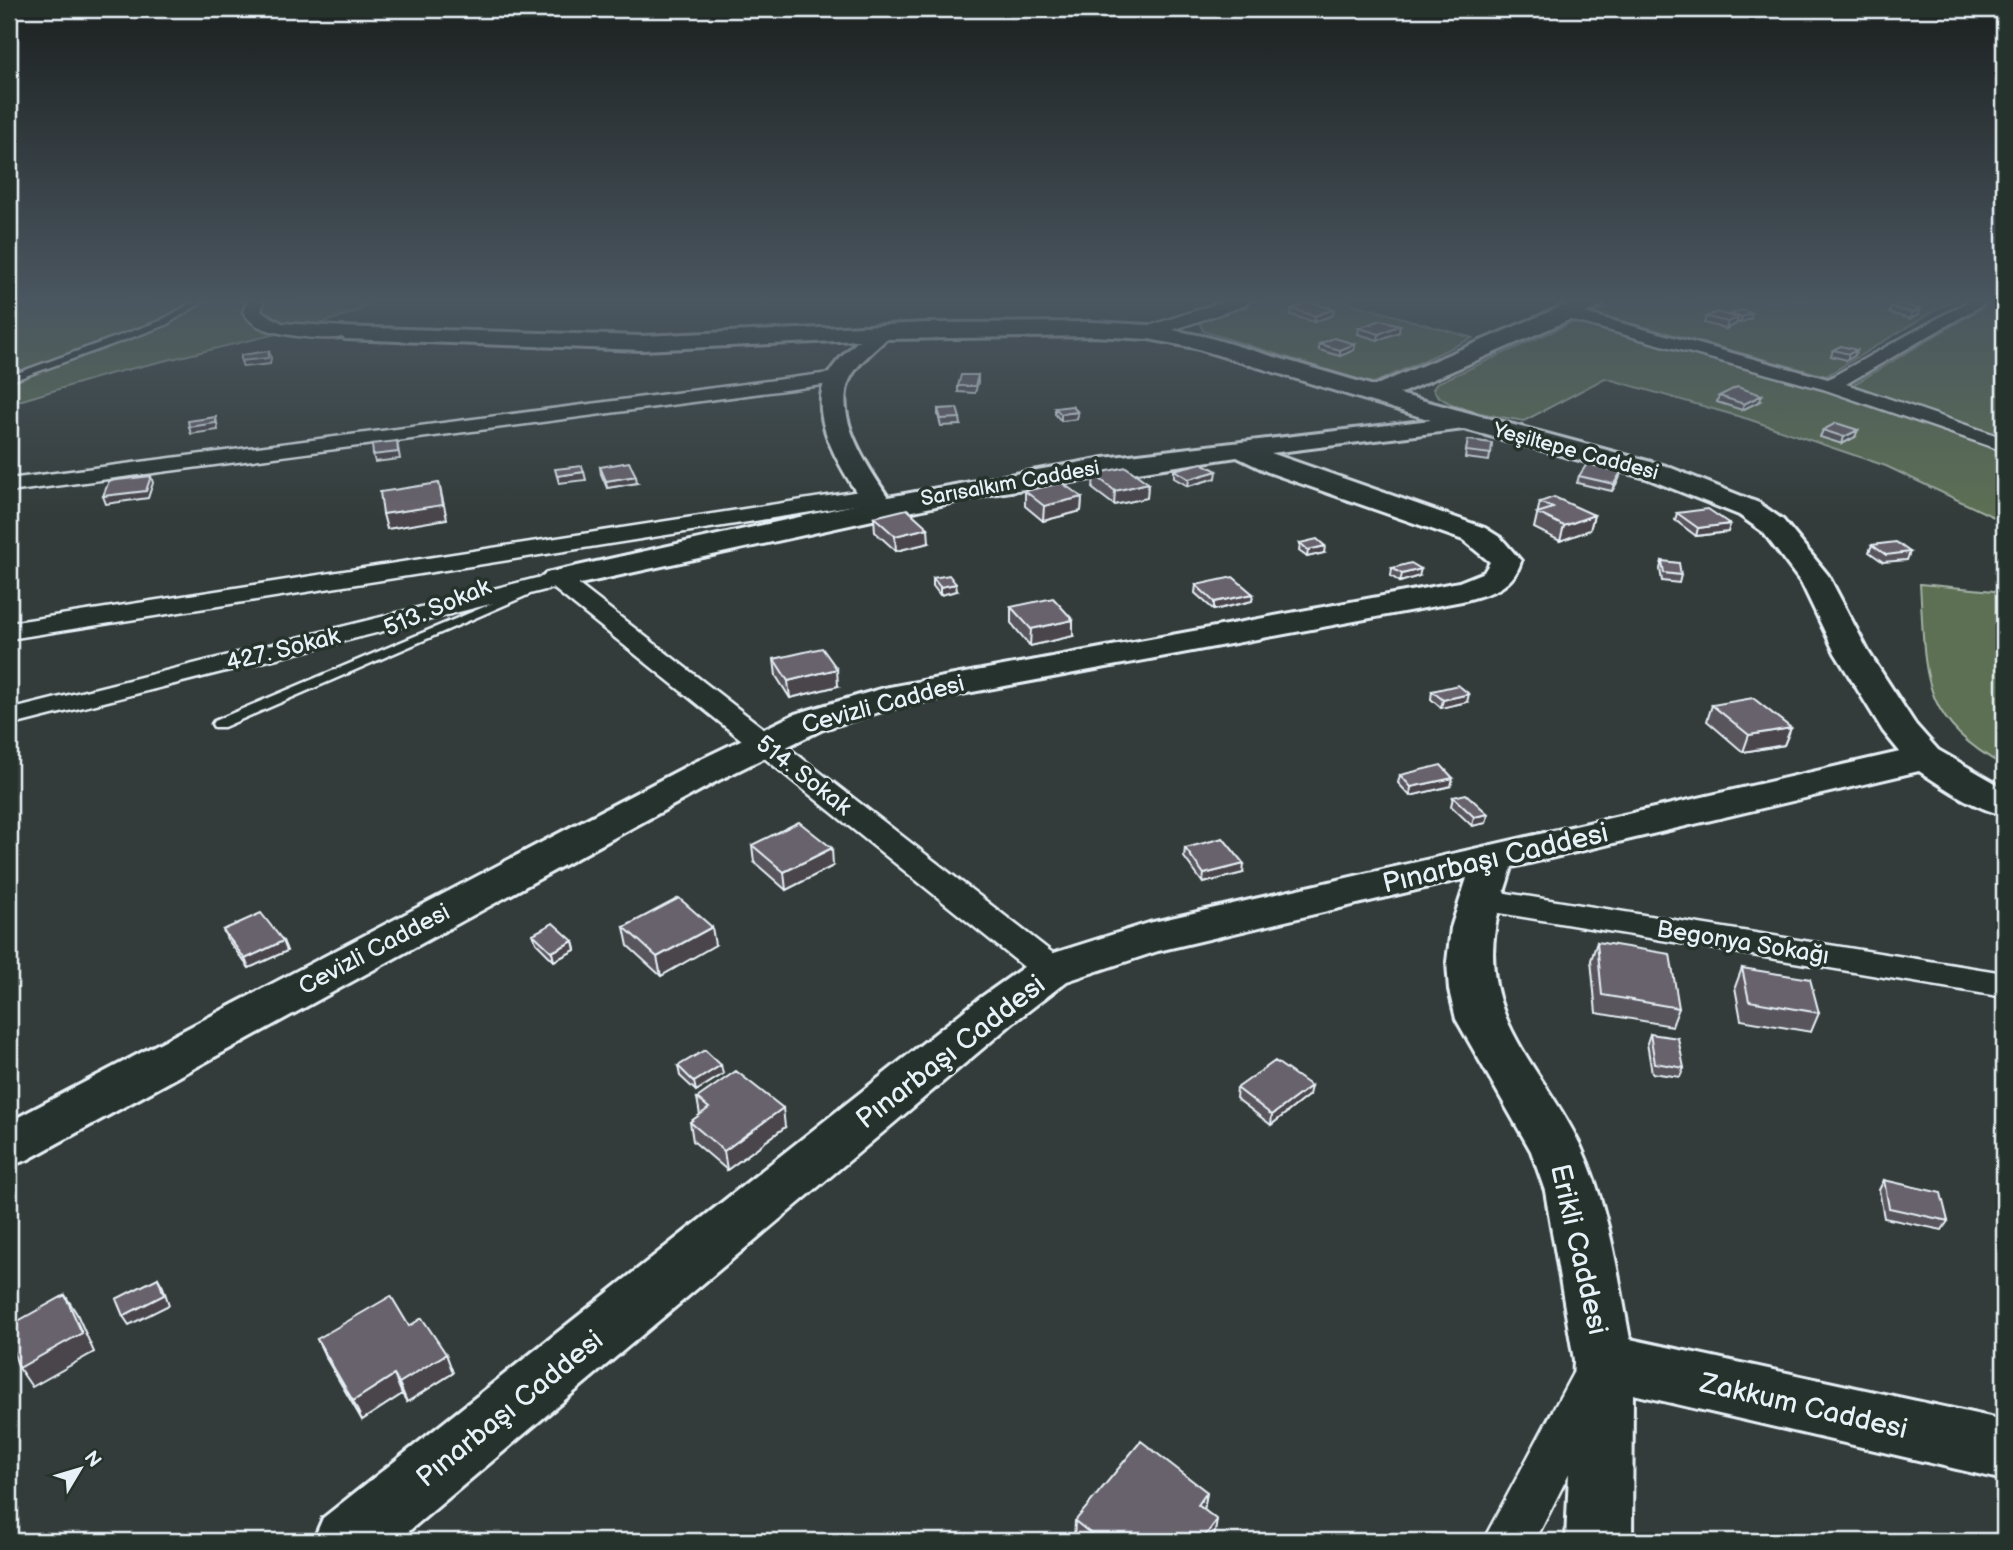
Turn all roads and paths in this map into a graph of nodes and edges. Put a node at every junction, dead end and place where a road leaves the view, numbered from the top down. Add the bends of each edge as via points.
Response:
1 (842, 373) edge
2 (1304, 373) edge
3 (1426, 373) edge
4 (1787, 373) edge
5 (1851, 373) edge
6 (838, 378) junction
7 (1830, 385) junction
8 (1376, 395) junction
9 (1469, 423) junction
10 (2004, 445) edge
11 (1240, 448) junction
12 (9, 486) edge
13 (877, 502) junction
14 (557, 580) junction
15 (9, 631) edge
16 (9, 718) edge
17 (219, 724) dead end
18 (762, 742) junction
19 (1926, 758) junction
20 (2004, 803) edge
21 (1488, 878) junction
22 (1051, 971) junction
23 (2004, 985) edge
24 (9, 1146) edge
25 (1604, 1360) junction
26 (2004, 1450) edge
27 (346, 1541) edge
28 (1508, 1541) edge
29 (1599, 1541) edge

1 - 6 street
2 - 8 street, Yeşiltepe Caddesi
3 - 8 street
4 - 7 street
5 - 7 street
6 - 12 street
6 - 13 street via 835,399 842,436 849,457
7 - 10 street
8 - 9 street, Yeşiltepe Caddesi
9 - 11 street, Sarısalkım Caddesi
9 - 19 street, Yeşiltepe Caddesi via 1656,472 1749,509 1773,526 1817,582 1881,704
11 - 13 street, Sarısalkım Caddesi
11 - 18 street, Cevizli Caddesi via 1278,466 1474,534 1500,552 1506,561 1504,570 1494,580 1462,591 884,699 808,722
13 - 14 street, Sarısalkım Caddesi
13 - 15 street
14 - 16 street, 427. Sokak
14 - 17 lane, 513. Sokak
14 - 18 street, 514. Sokak
18 - 22 street, 514. Sokak
18 - 24 street, Cevizli Caddesi
19 - 20 street, Yeşiltepe Caddesi
19 - 21 street, Pınarbaşı Caddesi
21 - 22 street, Pınarbaşı Caddesi via 1149,938
21 - 23 street, Begonya Sokağı
21 - 25 street, Erikli Caddesi via 1473,928 1472,990 1480,1019 1556,1148 1572,1191
22 - 27 street, Pınarbaşı Caddesi via 986,1018
25 - 26 street, Zakkum Caddesi
25 - 28 street
25 - 29 street, Erikli Caddesi

